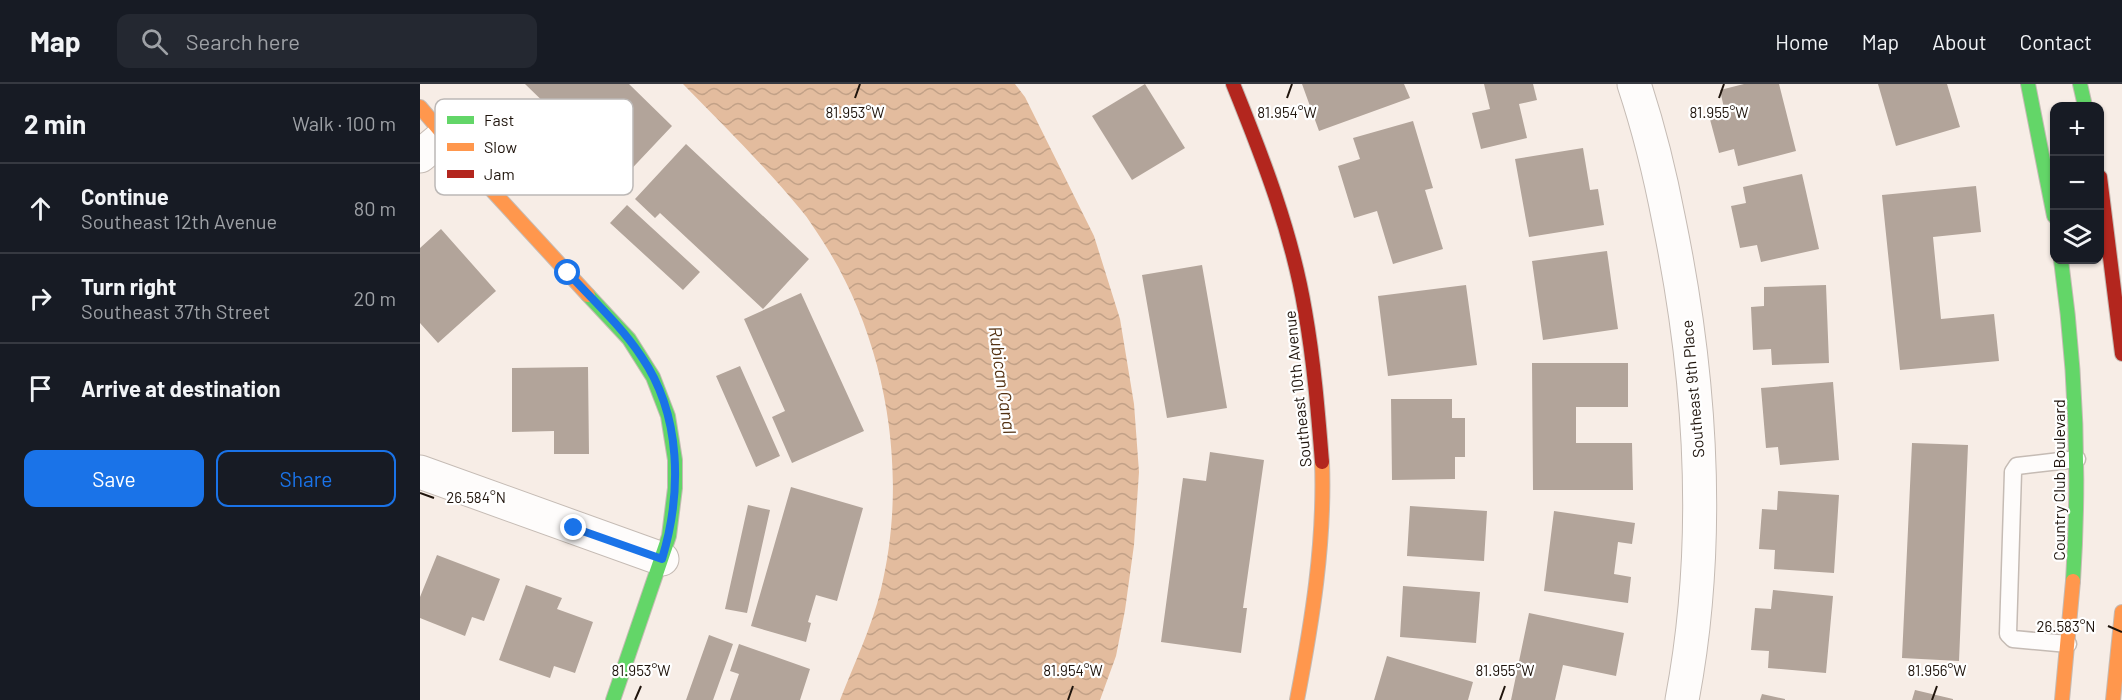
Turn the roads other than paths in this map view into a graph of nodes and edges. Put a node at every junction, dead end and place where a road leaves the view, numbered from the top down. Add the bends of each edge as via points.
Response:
1 (1233, 84) edge
2 (1634, 84) edge
3 (2028, 84) edge
4 (2080, 84) edge
5 (2084, 102) edge
6 (420, 107) edge
7 (432, 146) edge
8 (482, 195) edge
9 (2104, 203) edge
10 (2054, 210) edge
11 (2062, 264) edge
12 (2122, 354) edge
13 (2077, 459) junction
14 (420, 472) edge
15 (662, 559) junction
16 (2122, 612) edge
17 (2068, 644) junction
18 (613, 700) edge
19 (1297, 700) edge
20 (1682, 700) edge
21 (2062, 700) edge
22 (2113, 700) edge

1 - 19 street, Southeast 10th Avenue via 1288,232 1313,348 1323,492 1320,568 1315,615
2 - 20 street, Southeast 9th Place via 1657,163 1681,278 1698,442 1694,616
3 - 10 street
4 - 5 street
6 - 7 street
8 - 15 street via 629,339 653,377 668,416 675,460 673,510
9 - 12 street
11 - 13 street, Country Club Boulevard
13 - 17 street, Country Club Boulevard via 2075,580
13 - 17 lane via 2017,466 2013,472 2008,634 2013,639
14 - 15 street
15 - 18 street
16 - 22 street
17 - 21 street, Country Club Boulevard

